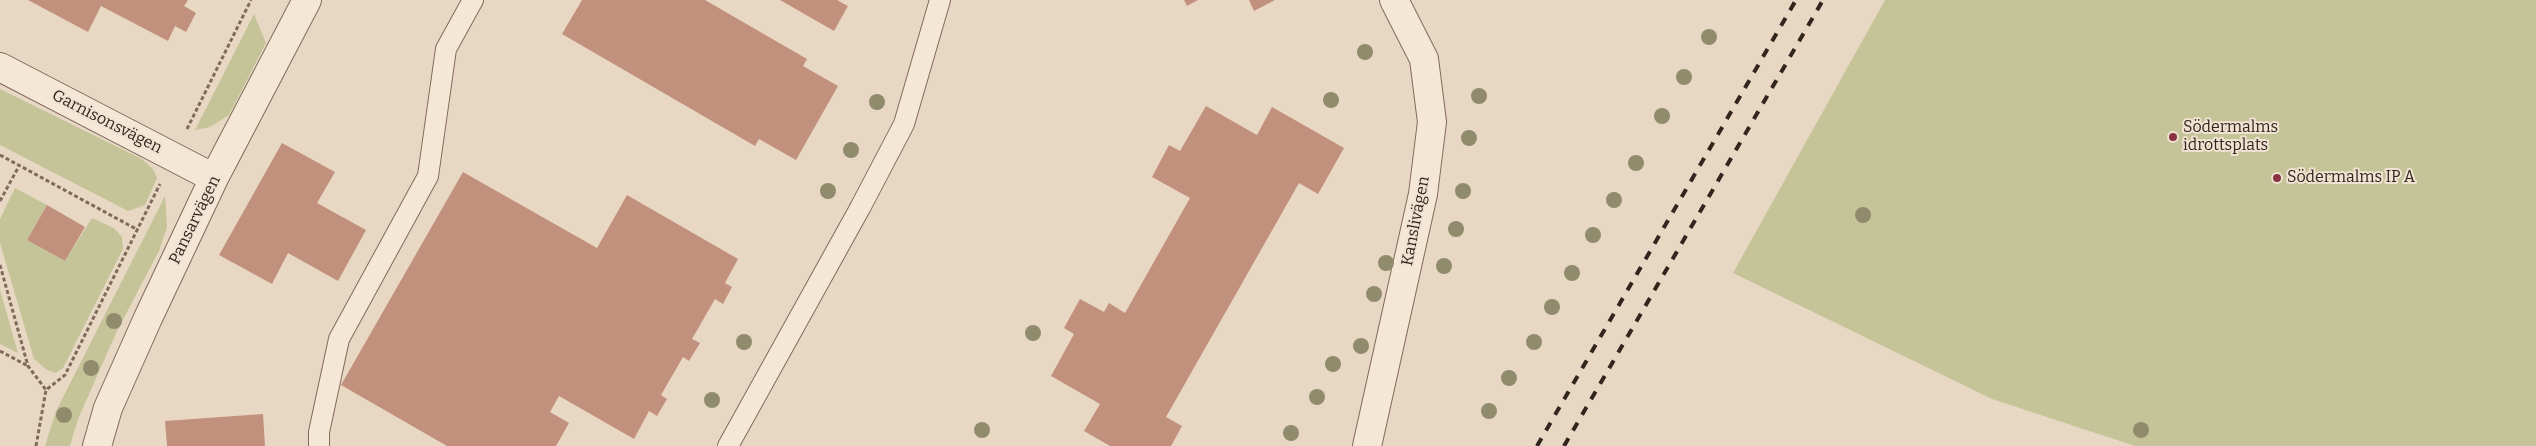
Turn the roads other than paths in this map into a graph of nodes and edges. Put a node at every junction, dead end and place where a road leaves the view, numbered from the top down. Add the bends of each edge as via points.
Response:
1 (473, 0) edge
2 (940, 0) edge
3 (1394, 0) edge
4 (300, 2) edge
5 (0, 67) edge
6 (214, 178) junction
7 (97, 446) edge
8 (318, 446) edge
9 (728, 446) edge
10 (1367, 446) edge

1 - 8 lane via 446,49 428,176 339,339
2 - 9 lane via 904,124
3 - 10 street, Kanslivägen via 1424,59 1432,122 1423,194
4 - 6 street, Pansarvägen
5 - 6 street, Garnisonsvägen
6 - 7 street, Pansarvägen via 108,408

